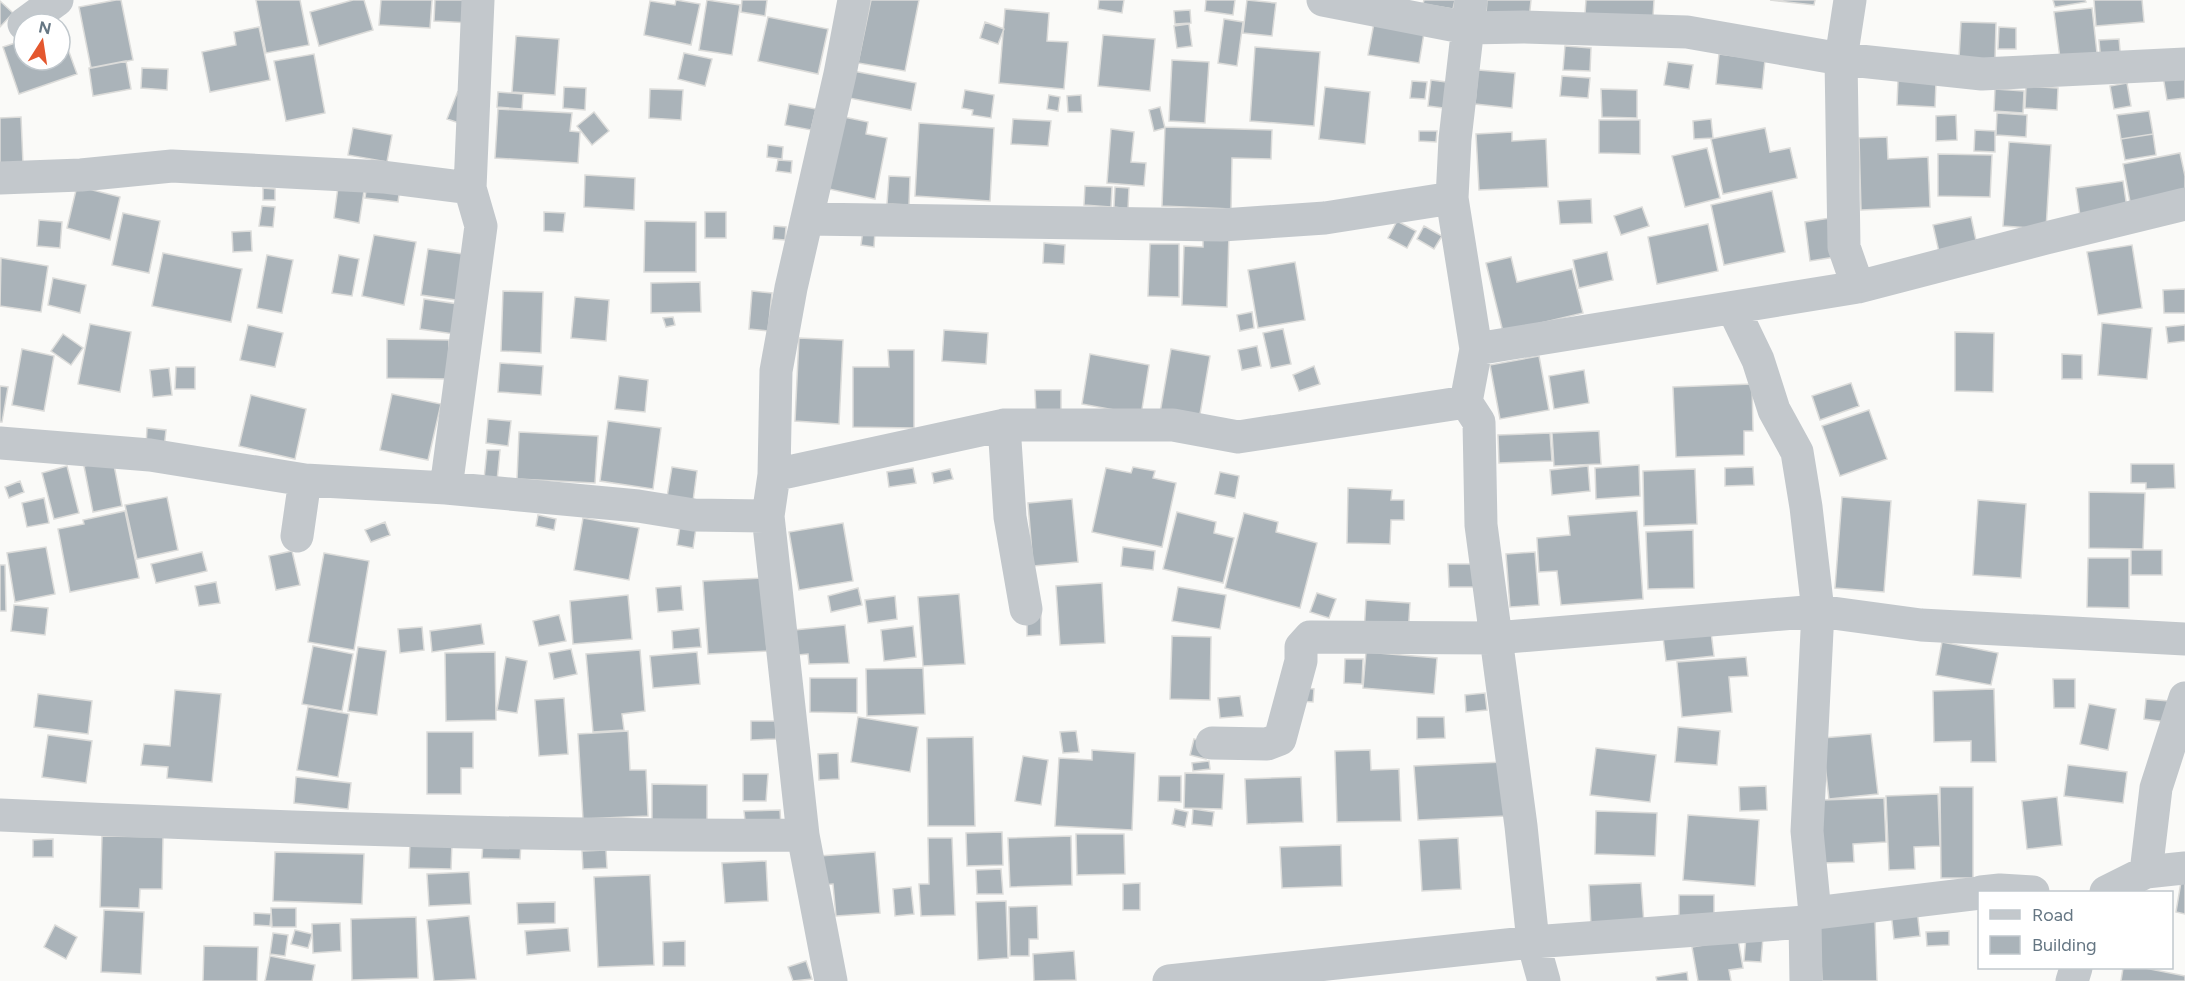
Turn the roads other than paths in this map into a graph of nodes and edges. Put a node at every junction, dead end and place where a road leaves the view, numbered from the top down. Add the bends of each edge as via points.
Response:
1 (57, 0) edge
2 (478, 0) edge
3 (854, 0) edge
4 (1323, 0) edge
5 (1850, 0) edge
6 (40, 12) edge
7 (1469, 14) edge
8 (1841, 59) junction
9 (2185, 64) edge
10 (0, 178) edge
11 (470, 188) junction
12 (1452, 198) junction
13 (2185, 204) edge
14 (807, 219) junction
15 (1858, 287) junction
16 (1733, 308) junction
17 (1476, 349) junction
18 (1466, 402) junction
19 (1004, 424) junction
20 (0, 443) edge
21 (774, 475) junction
22 (305, 480) junction
23 (446, 488) junction
24 (768, 516) junction
25 (297, 536) dead end
26 (1026, 609) dead end
27 (1818, 611) junction
28 (1495, 638) junction
29 (2185, 639) edge
30 (2185, 698) edge
31 (1212, 743) dead end
32 (0, 815) edge
33 (802, 835) junction
34 (2185, 868) edge
35 (2146, 872) junction
36 (1993, 891) edge
37 (2016, 891) edge
38 (2108, 891) edge
39 (1978, 893) edge
40 (1810, 917) junction
41 (1533, 942) junction
42 (831, 981) edge
43 (1169, 981) edge
44 (1544, 981) edge
45 (1806, 981) edge

1 - 6 street
2 - 11 street
3 - 14 street
4 - 7 street
5 - 8 street
7 - 8 street via 1523,27 1687,32
7 - 12 street
8 - 9 street via 1982,74
8 - 15 street via 1844,247
10 - 11 street via 172,166 383,177
11 - 23 street via 481,226
12 - 14 street via 1326,218 1222,225
12 - 17 street
13 - 15 street
14 - 21 street via 776,371
15 - 16 street
16 - 17 street
16 - 27 street via 1758,360 1774,410 1797,452
17 - 18 street
18 - 19 street via 1238,437 1173,425
18 - 28 street via 1479,422 1480,525
19 - 21 street
19 - 26 street via 1010,517
20 - 22 street via 150,455
21 - 24 street
22 - 23 street
22 - 25 street
23 - 24 street via 694,515
24 - 33 street
27 - 28 street
27 - 29 street via 1921,625
27 - 40 street via 1807,831
28 - 31 street via 1310,637 1301,647 1281,739 1267,744
28 - 41 street
30 - 35 street via 2156,788
32 - 33 street via 651,836
33 - 42 street
34 - 35 street
35 - 38 street
36 - 37 street
39 - 40 street
40 - 41 street
40 - 45 street
41 - 43 street
41 - 44 street

